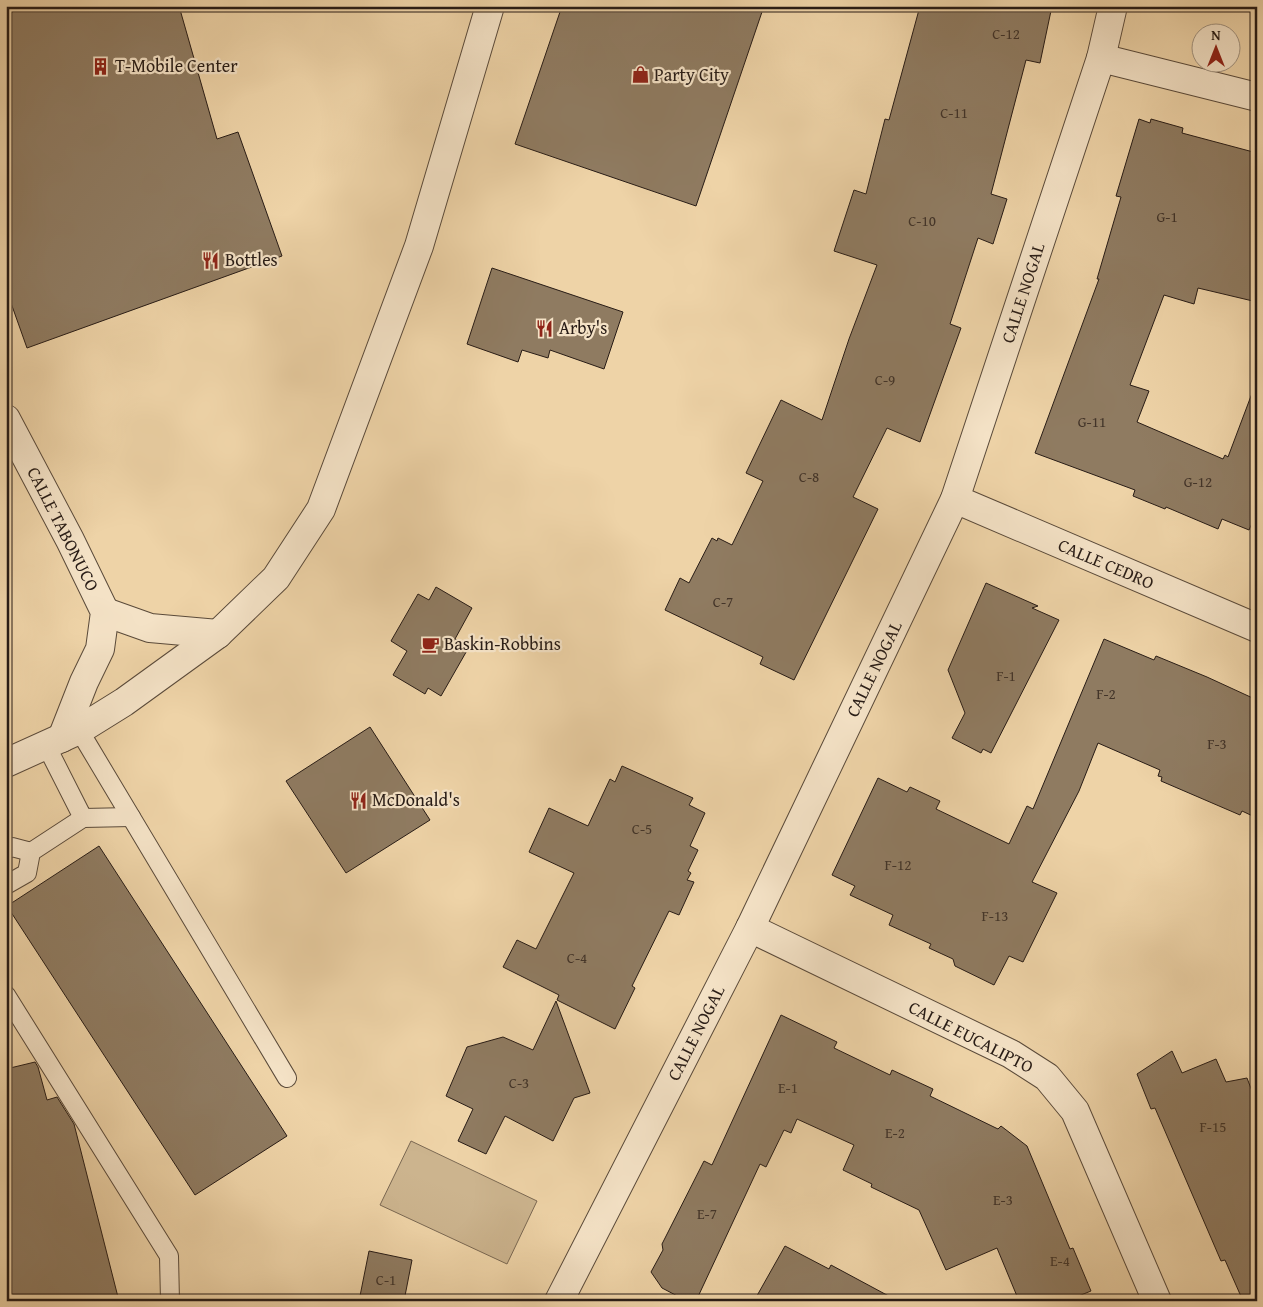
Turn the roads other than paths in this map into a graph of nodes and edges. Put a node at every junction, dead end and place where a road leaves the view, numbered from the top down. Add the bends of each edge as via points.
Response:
1 (490, 6) edge
2 (1113, 6) edge
3 (1101, 58) junction
4 (1257, 97) edge
5 (6, 419) edge
6 (955, 499) junction
7 (105, 612) junction
8 (1257, 628) edge
9 (218, 634) junction
10 (62, 738) junction
11 (6, 763) edge
12 (131, 817) junction
13 (83, 818) junction
14 (6, 850) edge
15 (31, 852) junction
16 (6, 885) edge
17 (750, 928) junction
18 (6, 995) edge
19 (13, 1022) edge
20 (287, 1078) dead end
21 (170, 1301) edge
22 (559, 1301) edge
23 (1157, 1301) edge

1 - 9 street via 419,246 321,509 276,578
2 - 3 street, CALLE NOGAL
3 - 4 street
3 - 6 street, CALLE NOGAL
5 - 7 street, CALLE TABONUCO
6 - 8 street, CALLE CEDRO
6 - 17 street, CALLE NOGAL
7 - 9 street, CALLE TABONUCO via 150,628
7 - 10 street, CALLE TABONUCO via 100,649
9 - 10 street via 124,702
10 - 11 street
10 - 12 lane
10 - 13 lane
12 - 13 lane
12 - 20 lane
13 - 15 lane
14 - 15 lane via 12,847
15 - 16 lane via 28,872
17 - 22 street, CALLE NOGAL
17 - 23 street, CALLE EUCALIPTO via 1011,1054 1047,1077 1075,1111
18 - 19 lane
19 - 21 lane via 169,1256

